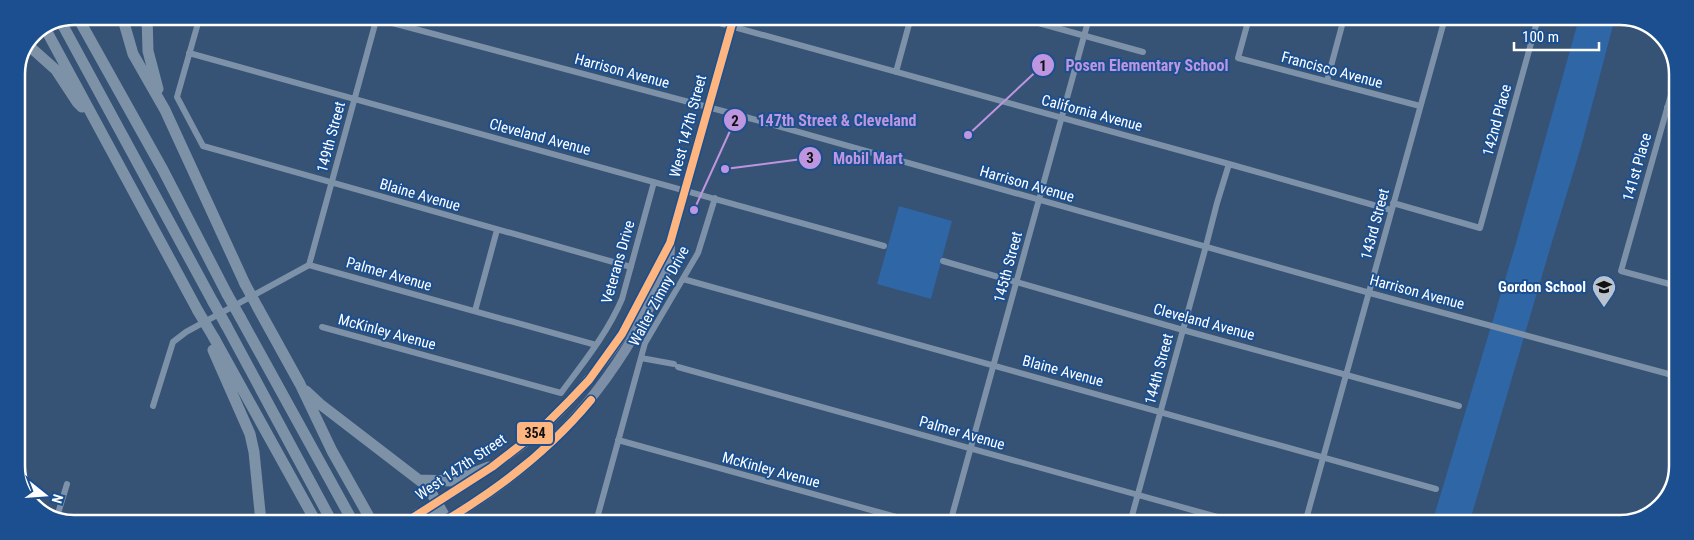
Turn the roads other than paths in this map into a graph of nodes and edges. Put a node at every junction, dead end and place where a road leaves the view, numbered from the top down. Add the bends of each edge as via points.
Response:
1 (82, 25) edge
2 (125, 25) edge
3 (147, 25) edge
4 (197, 25) edge
5 (373, 25) edge
6 (405, 25) edge
7 (731, 25) edge
8 (742, 25) edge
9 (909, 25) edge
10 (1045, 25) edge
11 (1087, 25) edge
12 (1247, 25) edge
13 (1342, 25) edge
14 (1444, 25) edge
15 (1536, 25) edge
16 (63, 26) edge
17 (48, 33) edge
18 (1084, 35) junction
19 (32, 49) edge
20 (1143, 52) dead end
21 (189, 53) junction
22 (146, 69) junction
23 (896, 72) junction
24 (1327, 82) junction
25 (355, 99) junction
26 (1669, 100) edge
27 (1420, 106) junction
28 (708, 107) junction
29 (1667, 107) joint
30 (1062, 117) junction
31 (95, 119) junction
32 (1229, 164) junction
33 (654, 182) junction
34 (332, 183) junction
35 (686, 190) junction
36 (715, 198) junction
37 (1039, 200) junction
38 (1392, 207) junction
39 (1480, 228) joint
40 (497, 230) junction
41 (670, 243) junction
42 (884, 246) dead end
43 (1206, 246) junction
44 (943, 261) dead end
45 (309, 264) junction
46 (631, 267) junction
47 (683, 279) junction
48 (1016, 283) junction
49 (1669, 284) edge
50 (1370, 292) junction
51 (475, 311) junction
52 (322, 327) dead end
53 (1183, 330) junction
54 (211, 338) junction
55 (596, 345) junction
56 (641, 358) junction
57 (994, 365) junction
58 (1346, 374) junction
59 (1669, 374) edge
60 (300, 384) junction
61 (561, 393) joint
62 (153, 406) dead end
63 (1459, 406) dead end
64 (1161, 411) junction
65 (618, 440) junction
66 (970, 448) junction
67 (1324, 459) junction
68 (489, 468) junction
69 (420, 480) junction
70 (67, 484) dead end
71 (1436, 489) dead end
72 (1138, 495) junction
73 (436, 502) junction
74 (464, 509) joint
75 (58, 512) edge
76 (418, 514) joint
77 (260, 515) edge
78 (312, 515) edge
79 (328, 515) edge
80 (349, 515) edge
81 (368, 515) edge
82 (434, 515) edge
83 (444, 515) edge
84 (457, 515) edge
85 (598, 515) edge
86 (889, 515) edge
87 (952, 515) edge
88 (1132, 515) edge
89 (1210, 515) edge
90 (1308, 515) edge

1 - 80 highway, bridge via 164,170 227,294
2 - 22 highway via 133,54
3 - 22 highway
4 - 21 street
5 - 25 street, 149th Street
6 - 28 street, Harrison Avenue
7 - 28 main road, West 147th Street
8 - 23 street, California Avenue
9 - 23 street
10 - 18 street
11 - 18 street, 145th Street
12 - 24 street, Francisco Avenue via 1238,58
13 - 24 street
14 - 27 street, 143rd Street
15 - 39 street, 142nd Place
16 - 79 highway, bridge
17 - 31 highway
18 - 20 street
18 - 30 street, 145th Street
19 - 31 highway via 56,70 77,102
21 - 25 street, Cleveland Avenue
21 - 34 street, Blaine Avenue via 177,96 203,146
22 - 60 highway, bridge via 245,284
23 - 30 street, California Avenue
24 - 27 street, Francisco Avenue
25 - 33 street, Cleveland Avenue
25 - 34 street, 149th Street
26 - 29 street, 141st Place
27 - 38 street, 143rd Street
28 - 35 main road, West 147th Street
28 - 37 street, Harrison Avenue
29 - 49 street, 141st Place via 1621,271
30 - 32 street, California Avenue
30 - 37 street, 145th Street
31 - 54 highway, bridge
32 - 38 street, California Avenue
32 - 43 street, 144th Street
33 - 35 street, Cleveland Avenue
33 - 46 street, Veterans Drive
34 - 40 street, Blaine Avenue
34 - 45 street, 149th Street
35 - 36 street, Cleveland Avenue
35 - 41 main road, West 147th Street
36 - 42 street, Cleveland Avenue
36 - 47 street, Walter Zimny Drive via 698,253
37 - 43 street, Harrison Avenue
37 - 48 street, 145th Street
38 - 39 street, California Avenue
38 - 50 street, 143rd Street
40 - 46 street, Blaine Avenue
40 - 51 street
41 - 68 main road, West 147th Street via 636,312 592,376 540,429
41 - 74 main road, West 147th Street via 668,266 644,319 619,362 588,404 534,459
43 - 50 street, Harrison Avenue
43 - 53 street, 144th Street
44 - 48 street, Cleveland Avenue
45 - 51 street, Palmer Avenue
45 - 62 street via 173,342
46 - 55 street, Veterans Drive via 616,313
47 - 56 street, Walter Zimny Drive via 645,343
47 - 57 street, Blaine Avenue
48 - 53 street, Cleveland Avenue
48 - 57 street, 145th Street
50 - 58 street, 143rd Street
50 - 59 street, Harrison Avenue
51 - 55 street, Palmer Avenue
52 - 61 street, McKinley Avenue
53 - 58 street, Cleveland Avenue
53 - 64 street, 144th Street
54 - 77 highway via 250,434
54 - 78 highway
55 - 61 street, Veterans Drive
56 - 65 street, Walter Zimny Drive
56 - 66 street, Palmer Avenue
57 - 64 street, Blaine Avenue
57 - 66 street, 145th Street
58 - 63 street, Cleveland Avenue
58 - 67 street, 143rd Street
60 - 69 highway via 327,409
60 - 81 highway
64 - 67 street, Blaine Avenue
64 - 72 street, 144th Street
65 - 85 street, Walter Zimny Drive
65 - 86 street, McKinley Avenue
66 - 72 street, Palmer Avenue
66 - 87 street, 145th Street
67 - 71 street, Blaine Avenue
67 - 90 street, 143rd Street
68 - 69 highway via 453,481
68 - 73 main road, West 147th Street
69 - 73 highway
70 - 75 street
72 - 88 street, 144th Street
72 - 89 street, Palmer Avenue
73 - 76 main road, West 147th Street
73 - 83 highway
74 - 84 highway
76 - 82 highway

